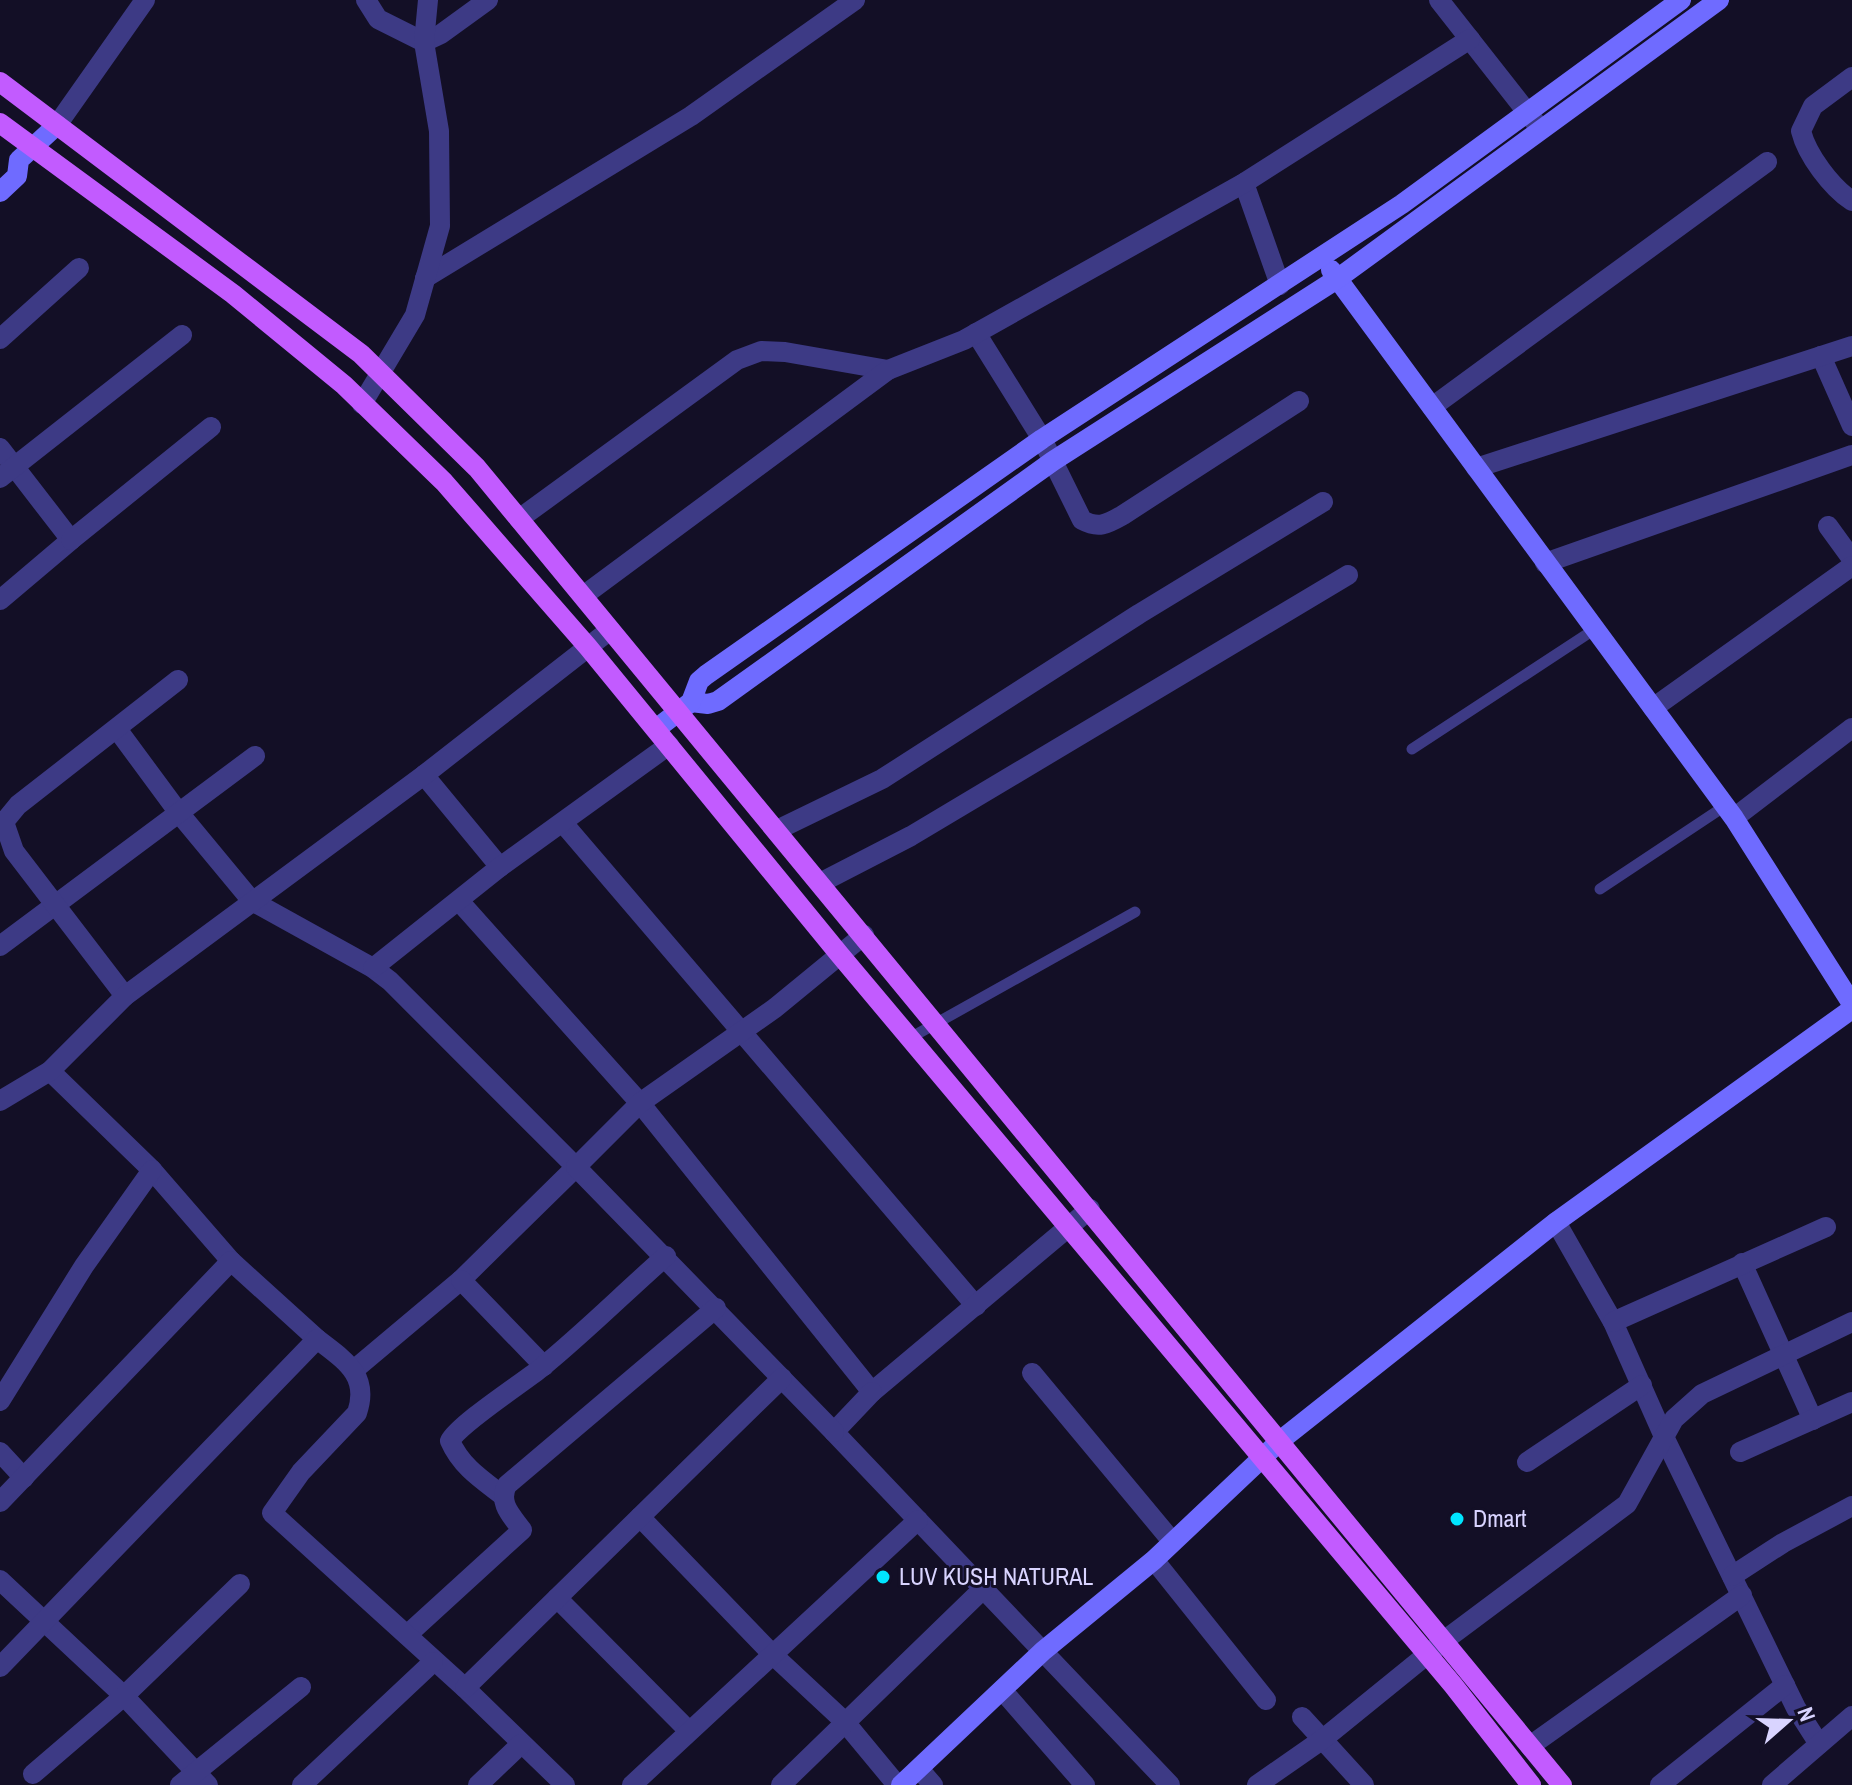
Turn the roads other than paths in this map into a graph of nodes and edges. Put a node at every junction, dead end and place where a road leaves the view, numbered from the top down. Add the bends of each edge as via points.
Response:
1 (145, 0) edge
2 (366, 0) edge
3 (428, 0) edge
4 (488, 0) edge
5 (855, 0) edge
6 (1439, 0) edge
7 (1681, 0) edge
8 (1719, 0) edge
9 (1470, 39) junction
10 (424, 42) junction
11 (1852, 77) edge
12 (0, 82) edge
13 (1527, 113) junction
14 (0, 123) edge
15 (57, 125) junction
16 (1542, 132) junction
17 (17, 156) edge
18 (1767, 162) dead end
19 (1244, 183) junction
20 (0, 192) edge
21 (1852, 201) edge
22 (1321, 257) junction
23 (79, 268) dead end
24 (425, 278) junction
25 (1337, 279) junction
26 (1280, 285) junction
27 (976, 333) junction
28 (182, 335) dead end
29 (0, 339) edge
30 (1852, 346) edge
31 (1821, 356) junction
32 (888, 370) junction
33 (380, 373) junction
34 (1299, 401) dead end
35 (362, 404) junction
36 (1432, 407) junction
37 (1852, 426) edge
38 (211, 427) dead end
39 (1042, 439) junction
40 (0, 448) edge
41 (1852, 455) edge
42 (1053, 461) junction
43 (1476, 468) junction
44 (7, 472) edge
45 (1323, 502) dead end
46 (519, 519) junction
47 (1828, 526) dead end
48 (71, 540) junction
49 (1852, 559) edge
50 (1545, 563) junction
51 (1852, 566) edge
52 (1348, 575) dead end
53 (583, 596) junction
54 (0, 600) edge
55 (1595, 629) junction
56 (610, 630) junction
57 (588, 647) junction
58 (178, 680) dead end
59 (684, 708) junction
60 (1653, 708) junction
61 (1852, 728) edge
62 (117, 729) junction
63 (662, 737) junction
64 (1412, 749) dead end
65 (255, 756) dead end
66 (424, 775) junction
67 (1730, 812) junction
68 (179, 813) junction
69 (563, 823) junction
70 (777, 830) junction
71 (500, 867) junction
72 (820, 883) junction
73 (1600, 889) dead end
74 (252, 901) junction
75 (459, 901) junction
76 (56, 904) junction
77 (1135, 912) dead end
78 (864, 935) junction
79 (0, 946) edge
80 (840, 955) junction
81 (373, 968) junction
82 (125, 996) junction
83 (1852, 1006) edge
84 (935, 1021) junction
85 (743, 1031) junction
86 (910, 1038) junction
87 (50, 1071) junction
88 (0, 1101) edge
89 (640, 1103) junction
90 (576, 1167) junction
91 (152, 1170) junction
92 (1090, 1209) junction
93 (1556, 1222) junction
94 (1070, 1227) junction
95 (1826, 1227) dead end
96 (666, 1256) junction
97 (231, 1261) junction
98 (1742, 1263) junction
99 (461, 1280) junction
100 (976, 1306) junction
101 (716, 1308) junction
102 (1613, 1322) junction
103 (1852, 1322) edge
104 (317, 1339) junction
105 (1784, 1352) junction
106 (544, 1366) junction
107 (355, 1369) junction
108 (1032, 1373) dead end
109 (782, 1378) junction
110 (1642, 1385) junction
111 (872, 1392) junction
112 (0, 1401) edge
113 (1852, 1402) edge
114 (1813, 1420) junction
115 (834, 1432) junction
116 (1665, 1439) junction
117 (1281, 1440) junction
118 (0, 1452) edge
119 (1740, 1452) dead end
120 (1262, 1457) junction
121 (1527, 1462) dead end
122 (24, 1478) junction
123 (502, 1495) junction
124 (0, 1502) edge
125 (1852, 1506) edge
126 (640, 1517) junction
127 (918, 1520) junction
128 (1171, 1540) junction
129 (1154, 1560) junction
130 (1732, 1576) junction
131 (0, 1580) edge
132 (240, 1584) dead end
133 (984, 1588) junction
134 (1742, 1595) junction
135 (557, 1598) junction
136 (44, 1622) junction
137 (407, 1635) junction
138 (1445, 1640) junction
139 (1043, 1651) junction
140 (772, 1654) junction
141 (1427, 1655) junction
142 (433, 1662) junction
143 (0, 1667) edge
144 (1785, 1685) junction
145 (301, 1687) dead end
146 (465, 1688) junction
147 (1002, 1690) junction
148 (124, 1696) junction
149 (1266, 1700) dead end
150 (1852, 1716) edge
151 (1302, 1717) dead end
152 (844, 1721) junction
153 (688, 1730) junction
154 (1323, 1739) junction
155 (521, 1744) junction
156 (1819, 1744) junction
157 (1530, 1746) junction
158 (33, 1774) dead end
159 (926, 1778) edge
160 (194, 1780) edge
161 (302, 1785) edge
162 (478, 1785) edge
163 (565, 1785) edge
164 (632, 1785) edge
165 (781, 1785) edge
166 (899, 1785) edge
167 (1085, 1785) edge
168 (1170, 1785) edge
169 (1257, 1785) edge
170 (1364, 1785) edge
171 (1531, 1785) edge
172 (1562, 1785) edge
173 (1660, 1785) edge
174 (1772, 1785) edge

1 - 15 street
2 - 10 street via 378,19
3 - 10 street
4 - 10 street
5 - 24 street via 691,116
6 - 9 street
7 - 13 street
8 - 16 street
9 - 13 street
9 - 19 street
10 - 24 street via 439,131 440,226
11 - 21 street via 1813,106 1801,131 1804,143
12 - 15 main road
13 - 16 street
13 - 22 street
14 - 17 main road
15 - 17 street
15 - 33 main road
16 - 25 street
17 - 20 street via 17,176
17 - 35 main road via 233,294
18 - 36 street
19 - 26 street
19 - 27 street
22 - 25 street
22 - 26 street
23 - 29 street
24 - 33 street via 415,315
25 - 36 street
25 - 42 street
26 - 39 street
27 - 32 street
27 - 39 street
28 - 44 street
30 - 31 street
31 - 37 street
31 - 43 street
32 - 46 street via 785,352 761,351 737,360
32 - 53 street
33 - 35 street
33 - 46 main road via 477,468
34 - 42 street via 1108,524 1094,526 1082,520
35 - 57 main road via 444,482
36 - 43 street
38 - 48 street
39 - 42 street
39 - 59 street via 706,675
40 - 44 street
41 - 50 street
42 - 59 street via 718,701
43 - 50 street
44 - 48 street
45 - 70 street via 882,779
46 - 53 main road
47 - 49 street
48 - 54 street
50 - 55 street
51 - 60 street
52 - 72 street via 911,836
53 - 56 main road
55 - 60 street
55 - 64 lane
56 - 57 street
56 - 59 main road
57 - 63 main road
57 - 66 street
58 - 62 street
59 - 63 street
59 - 70 main road
60 - 67 street
61 - 67 street
62 - 68 street
62 - 76 street via 18,805 4,822 14,851
63 - 69 street
63 - 80 main road
65 - 68 street
66 - 71 street
66 - 74 street
67 - 73 lane
67 - 83 street
68 - 74 street
68 - 76 street
69 - 71 street
69 - 85 street
70 - 72 main road
71 - 75 street
72 - 78 main road
74 - 81 street
74 - 82 street
75 - 81 street
75 - 89 street
76 - 79 street
76 - 82 street
77 - 84 lane
78 - 80 street
78 - 84 main road
80 - 85 street
80 - 86 main road
81 - 90 street
82 - 87 street
83 - 93 street
84 - 86 lane
84 - 92 main road
85 - 89 street
85 - 100 street
86 - 94 main road
87 - 88 street
87 - 91 street
89 - 90 street
89 - 111 street
90 - 96 street
90 - 99 street
91 - 97 street
91 - 112 street via 84,1266
92 - 94 street
92 - 117 main road
93 - 102 street
93 - 117 street
94 - 100 street
94 - 120 main road
95 - 98 street
96 - 101 street
96 - 106 street
97 - 104 street
97 - 122 street
98 - 102 street
98 - 105 street
99 - 106 street
99 - 107 street
100 - 111 street
101 - 109 street
101 - 123 street via 507,1485
102 - 110 street
103 - 105 street
104 - 107 street
104 - 136 street
105 - 114 street
105 - 116 street via 1702,1394 1674,1419
106 - 123 street via 456,1429 450,1441 466,1468
107 - 137 street via 362,1388 357,1413 301,1472 272,1513
108 - 128 street
109 - 115 street
109 - 126 street
110 - 116 street
110 - 121 street
111 - 115 street
113 - 114 street
114 - 119 street
115 - 127 street
116 - 130 street
116 - 138 street via 1627,1504
117 - 120 street
117 - 138 main road
118 - 122 street
120 - 128 street
120 - 141 main road
122 - 124 street
123 - 137 street via 522,1530
125 - 130 street
126 - 135 street
126 - 140 street
127 - 133 street
127 - 140 street
128 - 129 street
129 - 139 street
129 - 149 street
130 - 134 street
131 - 136 street
132 - 148 street
133 - 139 street
133 - 152 street
134 - 144 street
134 - 157 street
135 - 146 street
135 - 153 street
136 - 143 street
136 - 148 street
137 - 142 street
138 - 141 street
138 - 157 main road
139 - 147 street
139 - 168 street
140 - 152 street
140 - 153 street
141 - 154 street
141 - 171 main road
142 - 146 street
142 - 161 street
144 - 156 street
144 - 173 street
145 - 160 street
146 - 155 street
147 - 159 street
147 - 167 street
148 - 158 street
148 - 160 street
150 - 156 street
151 - 154 street
152 - 165 street
152 - 166 street
153 - 164 street
154 - 169 street
154 - 170 street
155 - 162 street
155 - 163 street
156 - 174 street
157 - 172 main road
159 - 166 street

